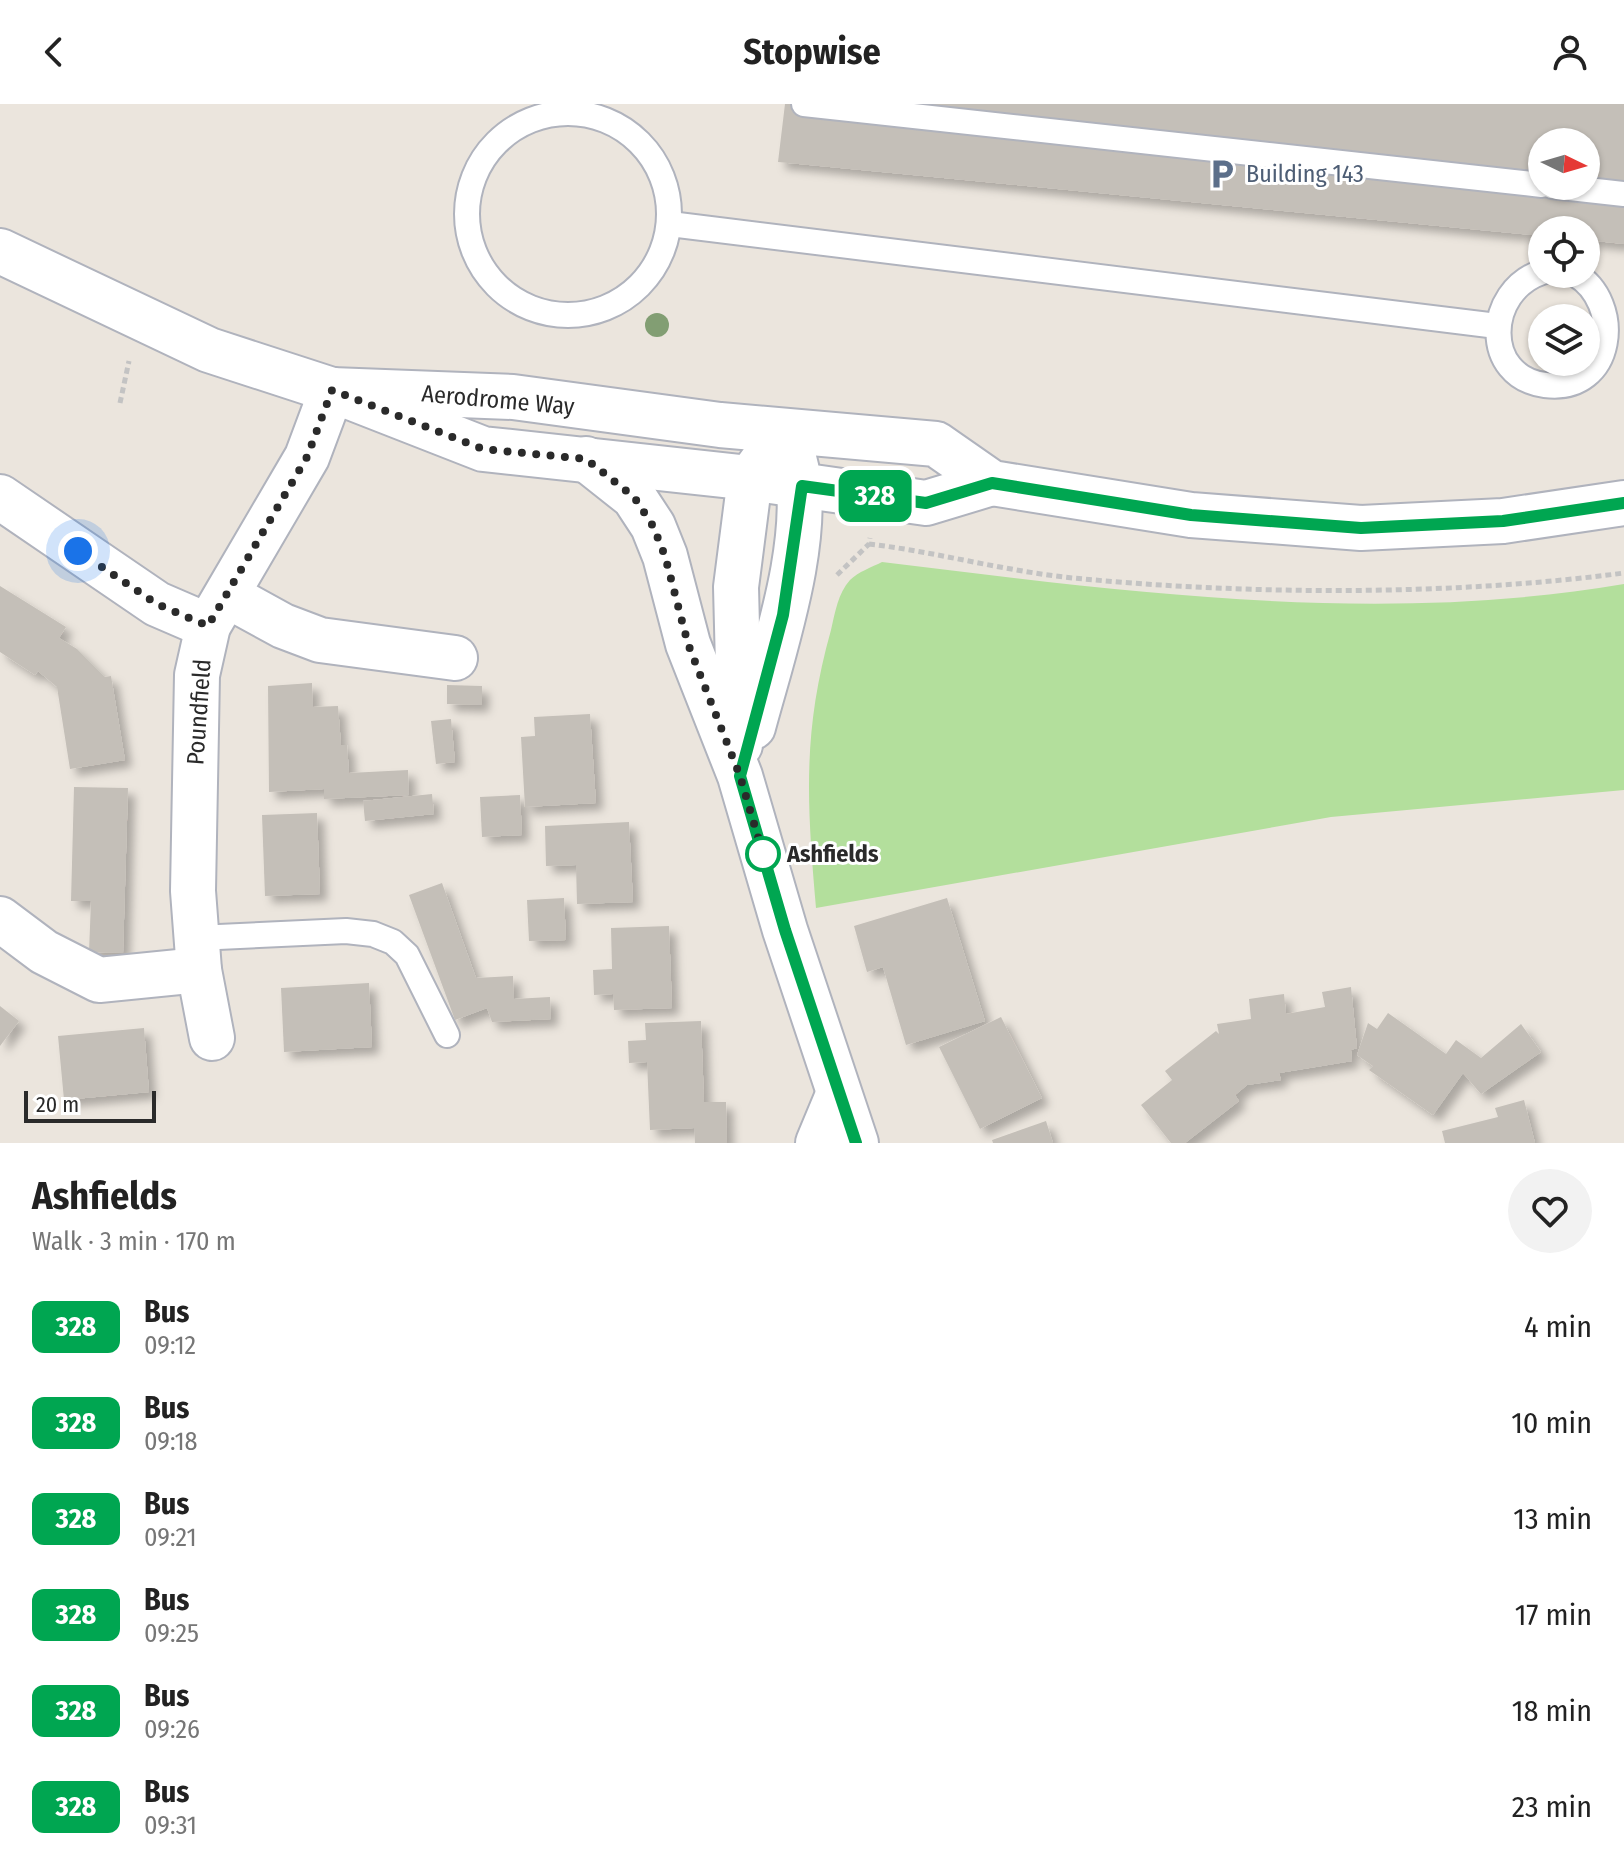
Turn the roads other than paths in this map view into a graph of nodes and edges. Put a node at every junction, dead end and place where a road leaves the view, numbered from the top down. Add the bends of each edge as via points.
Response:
1 (804, 104) edge
2 (605, 112) edge
3 (1528, 183) edge
4 (1600, 191) edge
5 (1624, 194) edge
6 (670, 224) junction
7 (0, 251) edge
8 (1528, 276) edge
9 (1595, 288) edge
10 (1497, 326) junction
11 (1619, 327) edge
12 (332, 390) junction
13 (786, 429) junction
14 (586, 459) junction
15 (750, 478) junction
16 (992, 483) junction
17 (802, 486) junction
18 (0, 497) edge
19 (1624, 503) edge
20 (218, 611) junction
21 (455, 658) dead end
22 (740, 776) junction
23 (0, 919) edge
24 (198, 954) junction
25 (447, 1035) dead end
26 (212, 1038) dead end
27 (838, 1095) junction
28 (818, 1143) edge
29 (856, 1143) edge

1 - 3 lane
2 - 6 lane via 647,150 661,172
2 - 6 lane via 539,117 504,136 486,155 467,204 468,231 489,279 532,310 585,315 610,307 642,284 663,250
4 - 5 lane
6 - 10 lane
7 - 12 street via 209,350
8 - 10 lane via 1501,306
9 - 11 lane
10 - 11 lane via 1509,364 1543,385 1563,386 1599,367
12 - 13 street, Aerodrome Way via 513,397
12 - 14 street, Aerodrome Way via 483,449
12 - 20 street, Poundfield via 307,457
13 - 15 street
13 - 16 street, Aerodrome Way via 936,444
13 - 17 street
14 - 15 street, Aerodrome Way
14 - 22 street via 634,497 653,526 688,644
15 - 17 street, Aerodrome Way
15 - 22 street via 736,587
16 - 17 street, Aerodrome Way via 926,503
16 - 19 street, Aerodrome Way via 1191,515 1361,528 1503,521
17 - 22 street via 783,615
18 - 20 street via 157,604
20 - 21 street via 320,640
20 - 24 street, Poundfield via 197,675 193,891
22 - 27 street
23 - 24 street via 44,952 99,980
24 - 25 lane via 346,931 373,934 407,955
24 - 26 street, Poundfield
27 - 28 street
27 - 29 street

